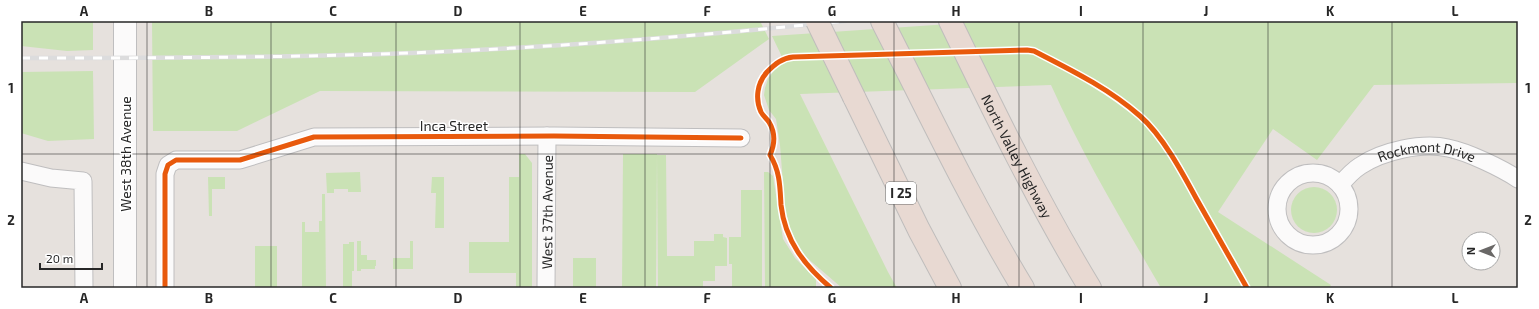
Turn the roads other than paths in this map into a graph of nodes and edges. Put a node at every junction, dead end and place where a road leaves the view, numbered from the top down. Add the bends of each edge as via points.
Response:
1 (125, 21) edge
2 (817, 21) edge
3 (882, 21) edge
4 (950, 21) edge
5 (547, 136) junction
6 (741, 138) dead end
7 (21, 171) edge
8 (1518, 179) edge
9 (1340, 185) junction
10 (84, 288) edge
11 (125, 288) edge
12 (165, 288) edge
13 (546, 288) edge
14 (950, 288) edge
15 (1023, 288) edge
16 (1090, 288) edge

1 - 11 main road, West 38th Avenue
2 - 14 highway, I 25, bridge
3 - 15 highway via 965,184
4 - 16 highway, North Valley Highway via 1042,204
5 - 6 street, Inca Street
5 - 12 street, Inca Street via 314,137 240,160 172,162 165,174
5 - 13 street, West 37th Avenue
7 - 10 street via 51,178 83,181
8 - 9 street, Rockmont Drive via 1482,160 1448,148 1421,146 1396,151 1361,165
9 - 9 street via 1320,174 1298,177 1289,183 1278,202 1281,224 1288,234 1296,241 1318,245 1329,242 1338,235 1349,216 1346,194

